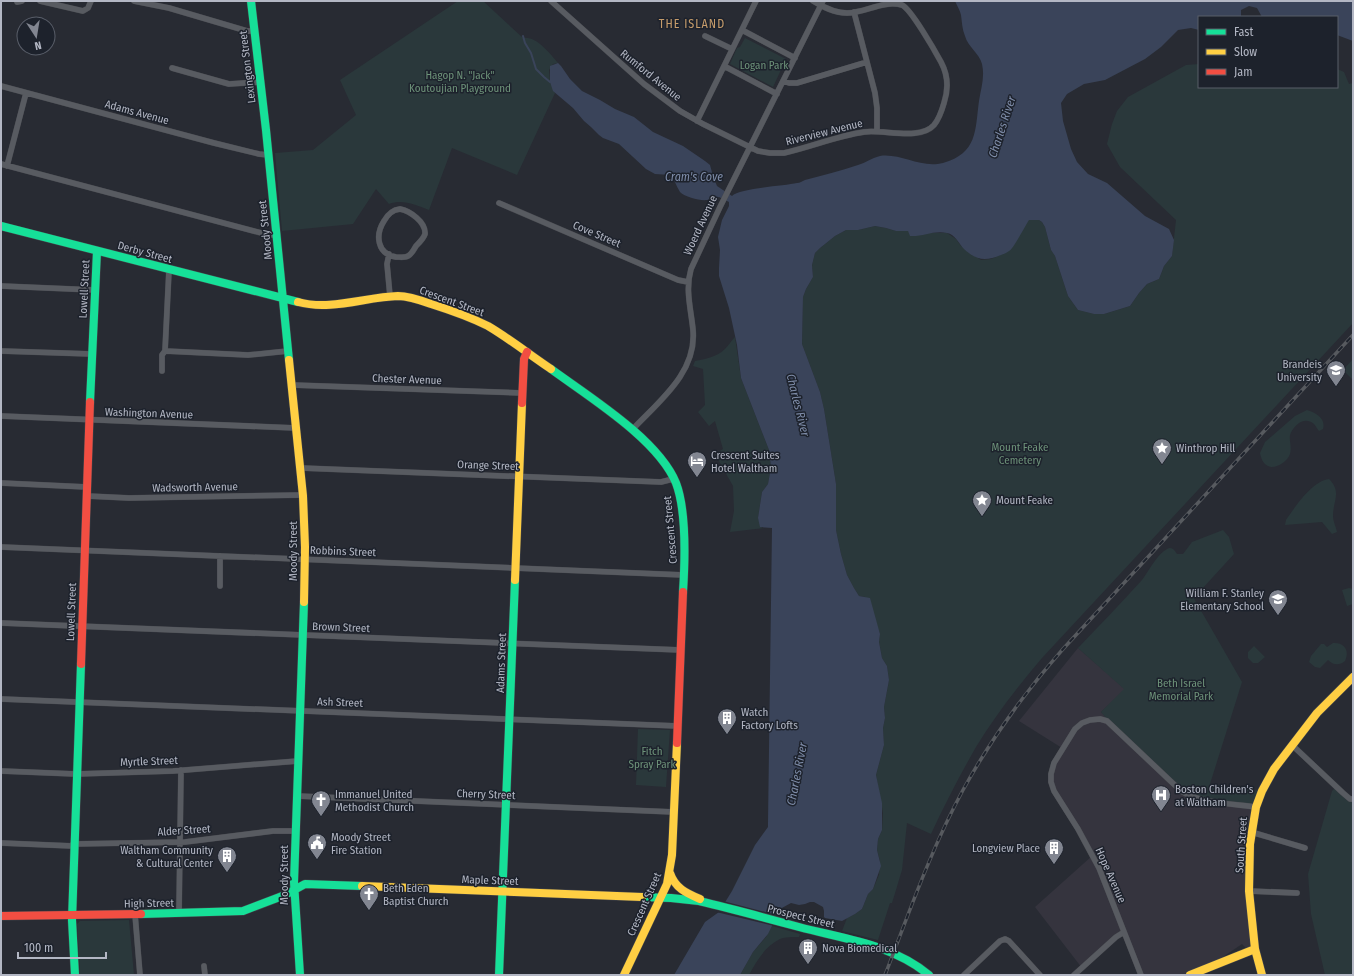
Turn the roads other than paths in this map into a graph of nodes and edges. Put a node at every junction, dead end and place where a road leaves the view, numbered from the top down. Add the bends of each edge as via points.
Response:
1 (40, 1) edge
2 (91, 1) edge
3 (134, 1) edge
4 (251, 1) edge
5 (551, 1) edge
6 (756, 1) edge
7 (813, 1) edge
8 (822, 3) edge
9 (854, 12) junction
10 (742, 30) junction
11 (254, 31) junction
12 (705, 36) dead end
13 (732, 49) junction
14 (795, 58) junction
15 (867, 62) junction
16 (724, 66) junction
17 (172, 68) dead end
18 (783, 81) junction
19 (260, 82) junction
20 (1, 86) edge
21 (26, 93) junction
22 (777, 94) junction
23 (697, 121) junction
24 (266, 130) joint
25 (877, 131) junction
26 (750, 147) junction
27 (268, 155) junction
28 (1, 164) edge
29 (7, 166) junction
30 (499, 203) dead end
31 (1, 226) edge
32 (277, 235) junction
33 (97, 251) junction
34 (389, 254) junction
35 (169, 270) junction
36 (688, 282) junction
37 (1, 286) edge
38 (95, 290) junction
39 (390, 296) junction
40 (283, 299) junction
41 (1, 351) edge
42 (165, 351) junction
43 (288, 351) junction
44 (527, 352) junction
45 (92, 354) junction
46 (162, 370) dead end
47 (292, 385) junction
48 (522, 393) junction
49 (1, 416) edge
50 (90, 420) junction
51 (296, 428) junction
52 (632, 430) junction
53 (301, 468) junction
54 (519, 476) junction
55 (674, 478) junction
56 (1, 483) edge
57 (87, 486) junction
58 (303, 495) junction
59 (87, 496) junction
60 (1, 547) edge
61 (85, 551) junction
62 (220, 556) junction
63 (305, 560) junction
64 (515, 568) junction
65 (684, 575) junction
66 (220, 586) dead end
67 (1, 623) edge
68 (82, 626) junction
69 (302, 635) junction
70 (512, 644) junction
71 (681, 650) junction
72 (1353, 677) edge
73 (1, 699) edge
74 (79, 702) junction
75 (300, 711) junction
76 (510, 719) junction
77 (678, 726) junction
78 (1292, 746) junction
79 (298, 761) junction
80 (181, 770) junction
81 (1, 771) edge
82 (76, 774) junction
83 (297, 796) junction
84 (1353, 799) edge
85 (506, 805) junction
86 (1256, 807) junction
87 (674, 812) junction
88 (296, 831) junction
89 (1251, 832) junction
90 (180, 842) junction
91 (1, 843) edge
92 (73, 845) junction
93 (1305, 848) dead end
94 (670, 872) junction
95 (294, 891) junction
96 (502, 891) junction
97 (1250, 891) junction
98 (1297, 893) dead end
99 (660, 898) junction
100 (712, 904) junction
101 (179, 913) junction
102 (135, 914) junction
103 (72, 915) junction
104 (1, 916) edge
105 (1124, 932) junction
106 (1255, 949) junction
107 (204, 966) dead end
108 (971, 973) edge
109 (75, 975) edge
110 (140, 975) edge
111 (205, 975) edge
112 (300, 975) edge
113 (499, 975) edge
114 (624, 975) edge
115 (929, 975) edge
116 (964, 975) edge
117 (1040, 975) edge
118 (1074, 975) edge
119 (1141, 975) edge
120 (1190, 975) edge
121 (1262, 975) edge

1 - 2 street via 83,11 88,8
3 - 11 street via 163,6
4 - 11 street, Lexington Street
5 - 23 street, Rumford Avenue via 649,88
6 - 10 street
7 - 8 street, Riverview Avenue
8 - 9 street, Riverview Avenue via 839,12
8 - 14 street, Woerd Avenue
9 - 15 street
9 - 25 street, Riverview Avenue via 885,2 895,2 905,7 940,60 947,79 944,104 937,122 931,128 918,133
10 - 13 street
10 - 14 street
11 - 19 street, Lexington Street
12 - 13 street
13 - 16 street
14 - 18 street, Woerd Avenue
15 - 18 street via 797,83 789,84
15 - 25 street via 876,98
16 - 22 street
16 - 23 street
17 - 19 street via 229,84
18 - 22 street, Woerd Avenue
19 - 24 street, Lexington Street
20 - 21 street, Adams Avenue
21 - 27 street, Adams Avenue
21 - 29 street
22 - 26 street, Woerd Avenue
23 - 26 street, Rumford Avenue
24 - 27 street, Moody Street
25 - 26 street, Riverview Avenue via 858,133 784,153 770,153
26 - 36 street, Woerd Avenue via 695,258
27 - 32 street, Moody Street
28 - 29 street
29 - 32 street
30 - 36 street, Cove Street via 678,280
31 - 33 street, Derby Street
32 - 40 street, Moody Street
33 - 35 street, Derby Street
33 - 38 street, Lowell Street
34 - 34 street via 398,257 408,256 424,235 419,221 408,211 400,209 391,212 381,227 379,244
34 - 39 street via 387,262
35 - 40 street, Derby Street
35 - 42 street
36 - 52 street, Woerd Avenue via 694,335 689,361 677,382
37 - 38 street
38 - 45 street, Lowell Street
39 - 40 street, Crescent Street via 322,305 308,305
39 - 44 street, Crescent Street via 411,297 454,311 493,329
40 - 43 street, Moody Street
41 - 45 street
42 - 43 street via 248,355
42 - 46 street via 162,356
43 - 47 street, Moody Street
44 - 48 street, Adams Street
44 - 52 street, Crescent Street
45 - 50 street, Lowell Street
47 - 48 street, Chester Avenue
47 - 51 street, Moody Street
48 - 54 street, Adams Street
49 - 50 street, Washington Avenue
50 - 51 street, Washington Avenue
50 - 57 street, Lowell Street
51 - 53 street, Moody Street
52 - 55 street, Crescent Street via 661,460
53 - 54 street, Orange Street
53 - 58 street, Moody Street
54 - 55 street, Orange Street via 661,482
54 - 64 street, Adams Street
55 - 65 street, Crescent Street via 683,529
56 - 57 street
57 - 59 street, Lowell Street
58 - 59 street, Wadsworth Avenue via 129,498
58 - 63 street, Moody Street
59 - 61 street, Lowell Street
60 - 61 street, Robbins Street
61 - 62 street, Robbins Street
61 - 68 street, Lowell Street
62 - 63 street, Robbins Street
62 - 66 street
63 - 64 street, Robbins Street
63 - 69 street, Moody Street
64 - 65 street, Robbins Street
64 - 70 street, Adams Street
65 - 71 street, Crescent Street
67 - 68 street, Brown Street
68 - 69 street, Brown Street
68 - 74 street, Lowell Street
69 - 70 street, Brown Street
69 - 75 street, Moody Street
70 - 71 street, Brown Street
70 - 76 street, Adams Street
71 - 77 street, Crescent Street
72 - 78 street, South Street via 1317,713
73 - 74 street, Ash Street
74 - 75 street, Ash Street
74 - 82 street, Lowell Street
75 - 76 street, Ash Street
75 - 79 street, Moody Street
76 - 77 street, Ash Street
76 - 85 street, Adams Street
77 - 87 street, Crescent Street
78 - 84 street via 1343,793
78 - 86 street, South Street via 1268,780
79 - 80 street, Myrtle Street
79 - 83 street, Moody Street
80 - 82 street, Myrtle Street
80 - 90 street
81 - 82 street, Myrtle Street
82 - 92 street, Lowell Street
83 - 85 street, Cherry Street
83 - 88 street, Moody Street
85 - 87 street, Cherry Street
85 - 96 street, Adams Street
86 - 89 street, South Street
86 - 105 street, Hope Avenue via 1201,800 1186,795 1111,724 1100,719 1082,723 1075,729 1053,765 1053,788 1099,868
87 - 94 street, Crescent Street
88 - 90 street, Alder Street
88 - 95 street, Moody Street
89 - 93 street
89 - 97 street, South Street
90 - 92 street, Alder Street
90 - 101 street
91 - 92 street, Alder Street
92 - 103 street, Lowell Street
94 - 99 street, Crescent Street
94 - 100 street via 677,887
95 - 96 street, Maple Street via 318,885
95 - 101 street, High Street via 243,911
95 - 112 street, Moody Street
96 - 99 street, Maple Street
96 - 113 street, Adams Street
97 - 98 street
97 - 106 street, South Street
99 - 100 street, Prospect Street
99 - 114 street, Crescent Street
100 - 115 street, Prospect Street via 886,950 911,961
101 - 102 street, High Street
102 - 103 street, High Street
102 - 110 street
103 - 104 street, High Street
103 - 109 street, Lowell Street
105 - 118 street
105 - 119 street, Hope Avenue
106 - 120 street
106 - 121 street, South Street
107 - 111 street
108 - 116 street
108 - 117 street via 1004,939 1009,941

